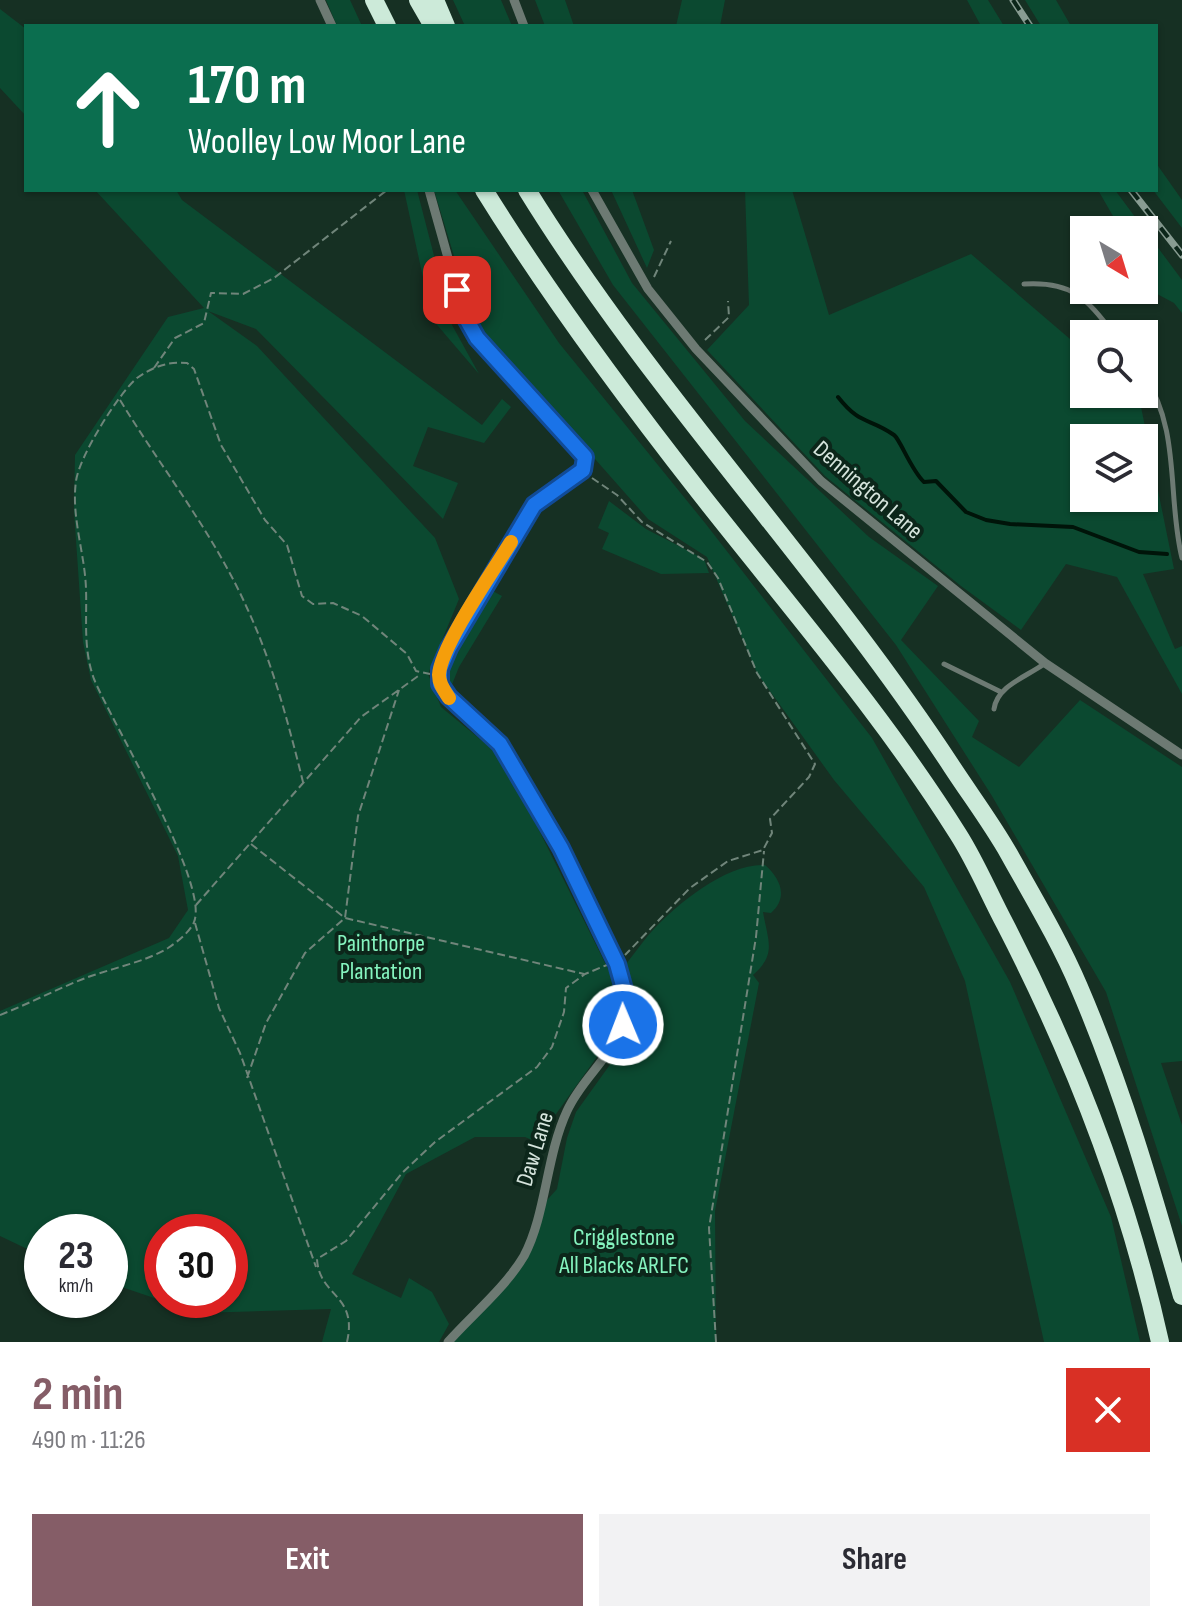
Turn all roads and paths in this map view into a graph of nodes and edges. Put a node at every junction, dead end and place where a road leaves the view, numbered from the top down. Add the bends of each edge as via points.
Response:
1 (320, 0) edge
2 (374, 0) edge
3 (418, 0) edge
4 (435, 0) edge
5 (514, 0) edge
6 (331, 24) edge
7 (386, 24) edge
8 (432, 24) edge
9 (445, 24) edge
10 (523, 24) edge
11 (384, 192) edge
12 (430, 192) edge
13 (485, 192) edge
14 (528, 192) edge
15 (593, 192) edge
16 (671, 241) dead end
17 (1024, 284) dead end
18 (648, 289) junction
19 (728, 301) dead end
20 (1103, 320) edge
21 (696, 349) junction
22 (152, 371) junction
23 (1158, 398) edge
24 (120, 400) junction
25 (1182, 558) edge
26 (1045, 663) junction
27 (944, 664) dead end
28 (422, 674) junction
29 (439, 674) junction
30 (399, 690) junction
31 (1001, 692) junction
32 (994, 709) dead end
33 (1182, 755) edge
34 (303, 782) junction
35 (251, 844) junction
36 (763, 850) dead end
37 (196, 905) junction
38 (345, 918) junction
39 (195, 922) junction
40 (585, 974) dead end
41 (0, 1015) edge
42 (247, 1078) junction
43 (318, 1273) dead end
44 (1182, 1296) edge
45 (448, 1342) edge
46 (716, 1342) edge
47 (1160, 1342) edge

1 - 6 street
2 - 7 highway
3 - 8 highway
4 - 9 highway
5 - 10 street
11 - 22 path via 274,278 243,294 211,293 204,323 175,338
12 - 29 street via 464,315 477,338 586,464 534,505 478,596
13 - 47 highway via 526,258 700,492 812,630 959,836 1031,975 1102,1141 1142,1260
14 - 44 highway via 624,330 913,708 1007,852 1078,985 1143,1155
15 - 18 street, Dennington Lane
16 - 18 path
17 - 20 lane via 1050,282 1071,290
18 - 21 street, Dennington Lane
19 - 21 path via 729,317
21 - 26 street, Dennington Lane via 821,481
22 - 24 path via 137,378
22 - 28 path via 165,362 187,363 194,369 221,445 265,520 287,545 302,596 313,604 333,603 362,616
23 - 25 lane
24 - 34 path via 218,552 247,608 280,693
24 - 37 path via 83,455 75,481 87,653 106,706 165,816
26 - 31 lane
26 - 33 street, Dennington Lane
27 - 31 lane
28 - 29 path
28 - 30 path
29 - 45 street, Daw Lane via 449,697 500,744 561,848 617,964 625,993 623,1025 610,1053 568,1109 524,1254
30 - 34 path via 361,717
30 - 38 path via 358,816
31 - 32 lane
34 - 35 path
35 - 37 path
35 - 38 path
36 - 46 path via 754,951 709,1228
37 - 39 path
38 - 40 path
38 - 42 path via 305,953 266,1023
39 - 41 path via 166,949
39 - 42 path via 219,1008
42 - 43 path

